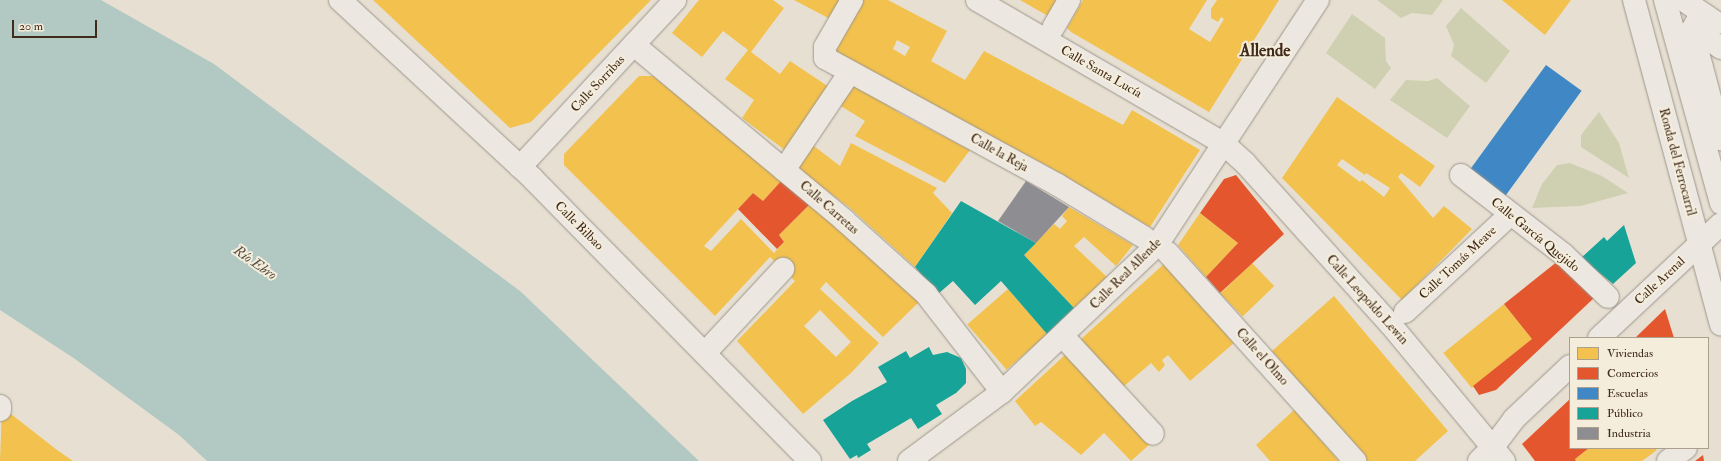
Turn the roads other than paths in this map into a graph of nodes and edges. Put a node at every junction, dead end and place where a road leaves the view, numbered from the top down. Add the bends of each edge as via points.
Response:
1 (340, 0) edge
2 (675, 0) edge
3 (852, 0) edge
4 (977, 0) edge
5 (1069, 0) edge
6 (1318, 0) edge
7 (1634, 0) edge
8 (1665, 0) edge
9 (1683, 0) edge
10 (1721, 26) edge
11 (1053, 28) dead end
12 (634, 45) junction
13 (1721, 48) edge
14 (850, 72) junction
15 (1721, 139) edge
16 (1224, 144) junction
17 (520, 167) junction
18 (784, 170) junction
19 (1461, 175) dead end
20 (1721, 203) edge
21 (1511, 214) junction
22 (1721, 224) edge
23 (1145, 238) dead end
24 (1699, 244) junction
25 (1168, 253) dead end
26 (783, 269) dead end
27 (1608, 297) dead end
28 (1405, 312) dead end
29 (1721, 325) edge
30 (1600, 337) edge
31 (1070, 344) dead end
32 (705, 352) junction
33 (1569, 367) edge
34 (1002, 392) junction
35 (0, 406) edge
36 (0, 410) edge
37 (1153, 434) dead end
38 (1685, 449) edge
39 (1492, 456) edge
40 (810, 461) edge
41 (908, 461) edge
42 (1354, 461) edge
43 (1668, 461) edge

1 - 17 street, Calle Bilbao
2 - 12 street, Calle Sorribas
3 - 14 street, Calle la Reja via 825,47 825,58
4 - 16 street, Calle Santa Lucía
5 - 11 street
6 - 16 street, Calle Real Allende
7 - 24 street, Ronda del Ferrocarril
8 - 20 street
9 - 10 street
12 - 17 street, Calle Sorribas
12 - 18 street, Calle Carretas
13 - 15 street via 1705,37 1707,30 1697,21 1692,30
14 - 18 street
14 - 23 street, Calle la Reja via 1058,186
16 - 34 street, Calle Real Allende via 1157,245
16 - 39 street, Calle Leopoldo Lewin via 1245,163 1391,325
17 - 32 street, Calle Bilbao
18 - 34 street, Calle Carretas via 926,294
19 - 21 street, Calle García Quejido
21 - 27 street, Calle García Quejido via 1563,254
21 - 28 street, Calle Tomás Meave
22 - 24 street, Calle Arenal
24 - 29 street, Ronda del Ferrocarril
24 - 30 street, Calle Arenal
25 - 42 street, Calle el Olmo
26 - 32 street
31 - 37 street
32 - 40 street, Calle Bilbao
33 - 39 street via 1514,419
34 - 41 street, Calle Real Allende
35 - 36 street
38 - 43 street

